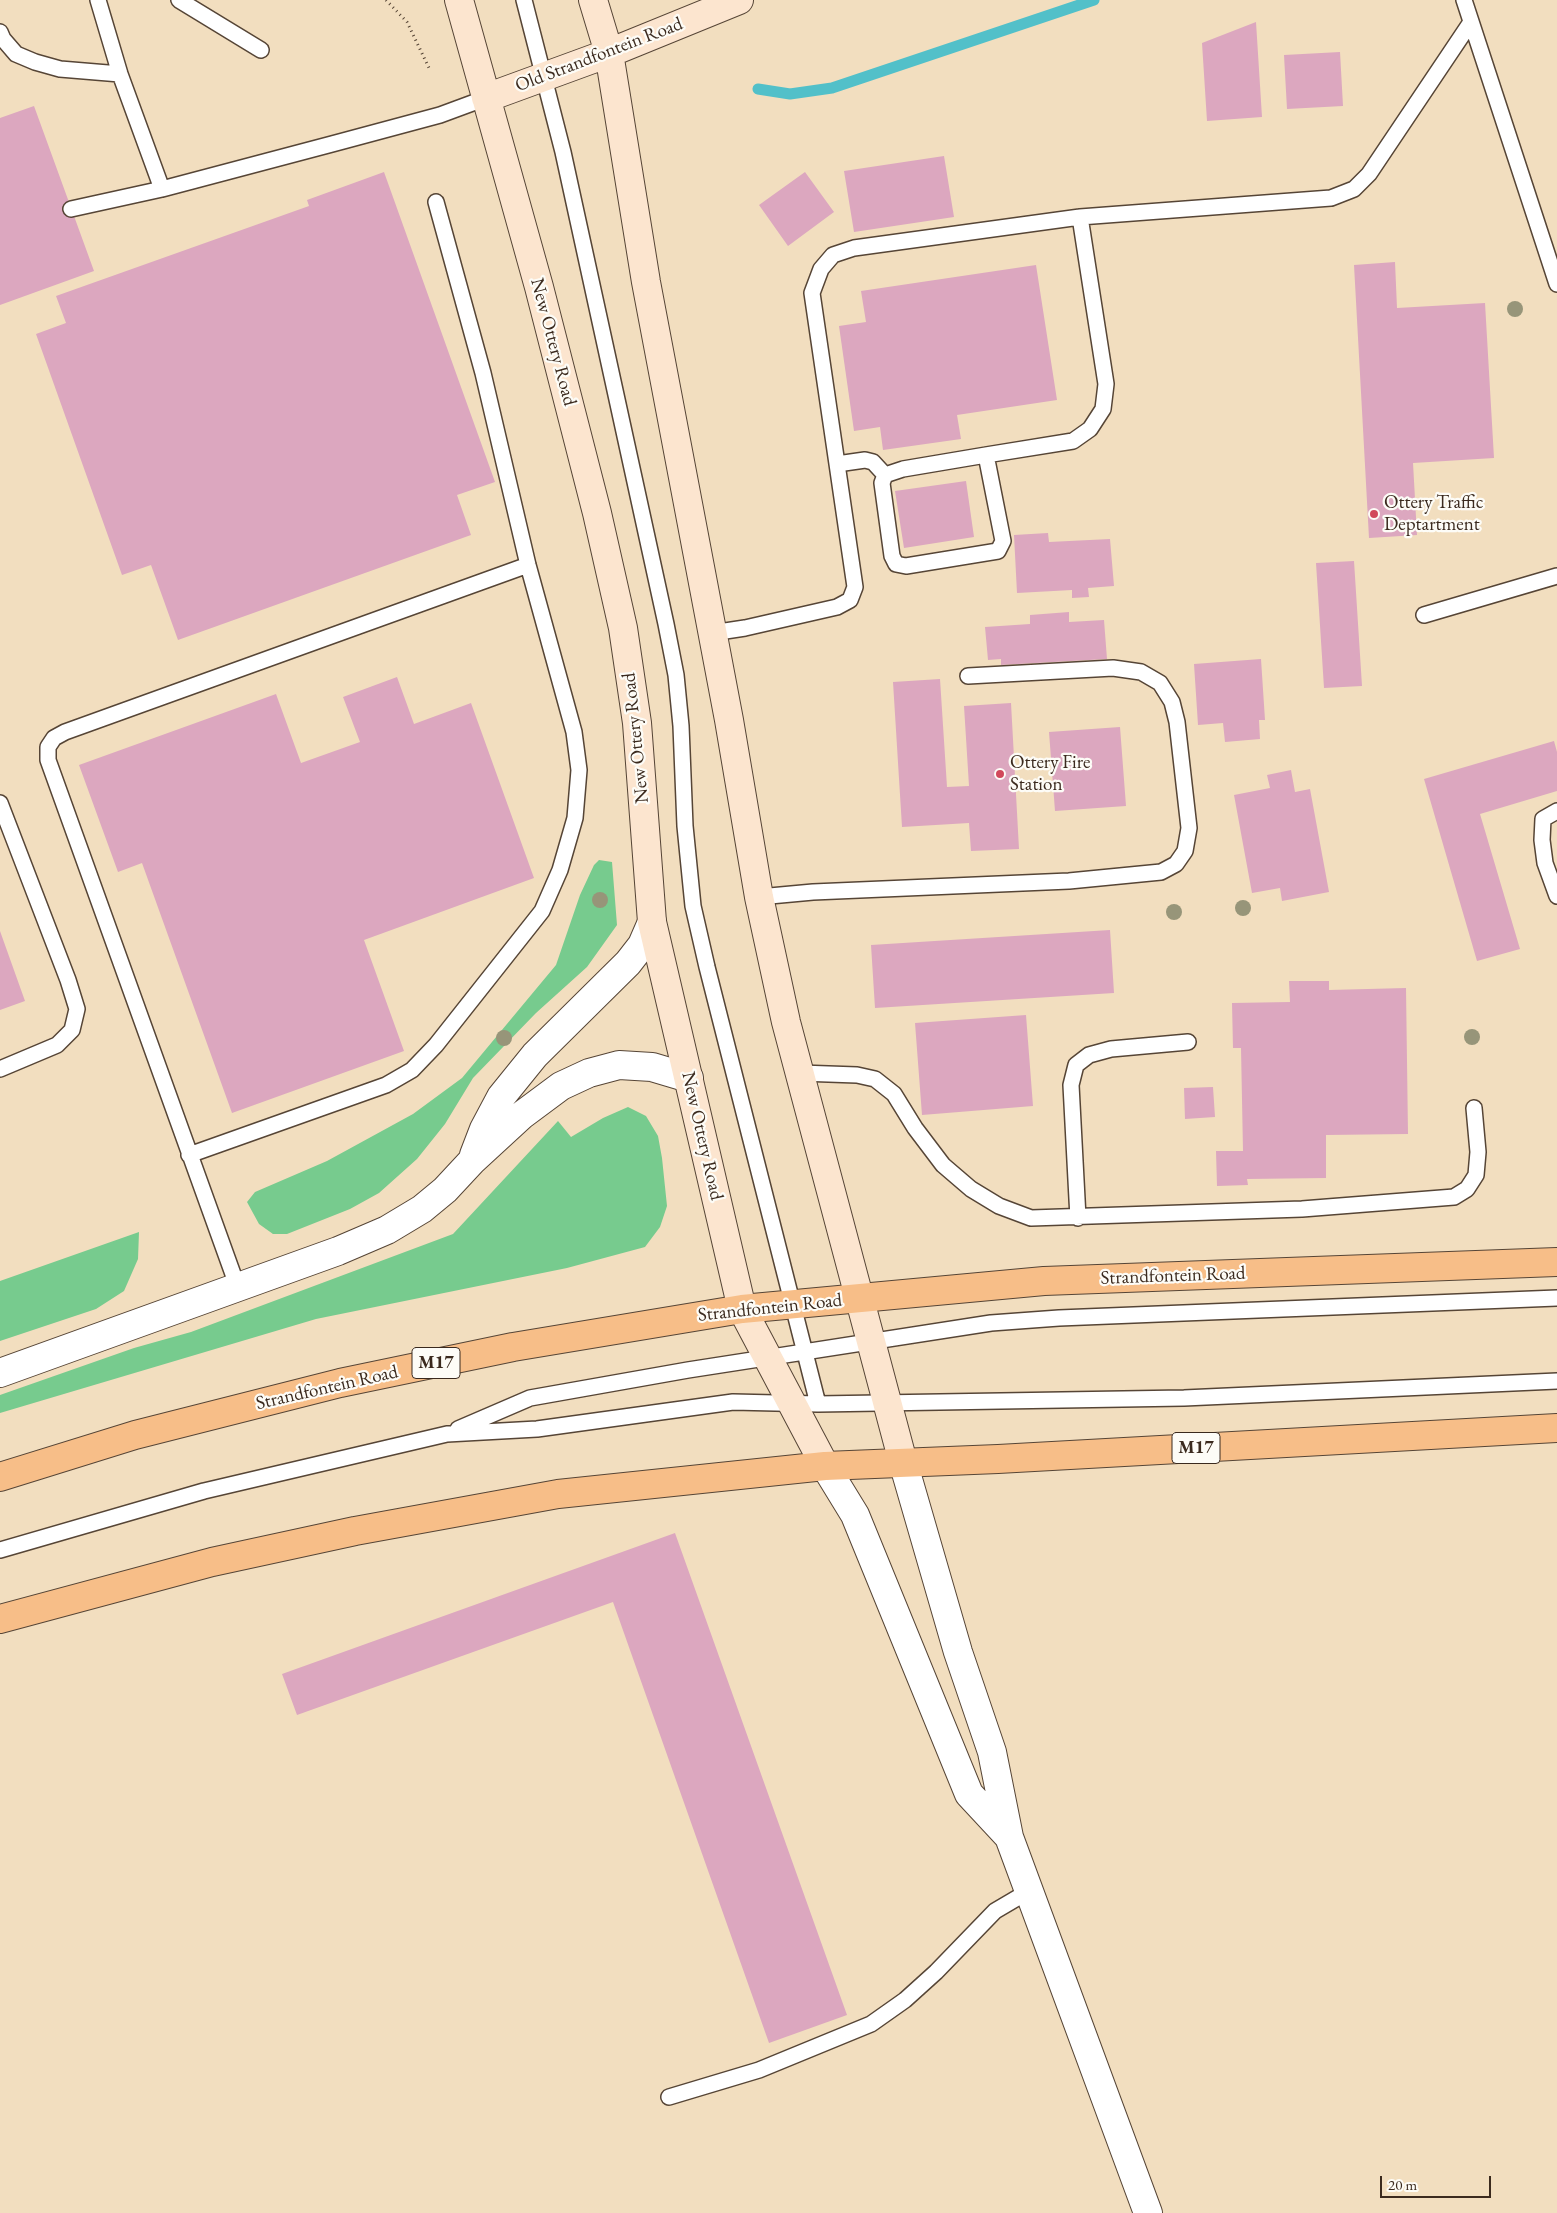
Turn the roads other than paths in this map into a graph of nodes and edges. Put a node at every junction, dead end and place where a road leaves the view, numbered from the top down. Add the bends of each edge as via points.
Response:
1 (98, 0) edge
2 (179, 0) edge
3 (460, 0) edge
4 (524, 0) edge
5 (593, 0) edge
6 (740, 0) edge
7 (1464, 0) edge
8 (1471, 22) junction
9 (0, 32) edge
10 (261, 50) dead end
11 (610, 53) junction
12 (120, 74) junction
13 (544, 77) junction
14 (486, 98) junction
15 (162, 189) junction
16 (436, 202) dead end
17 (71, 209) dead end
18 (1080, 217) junction
19 (1557, 284) edge
20 (986, 455) junction
21 (837, 464) junction
22 (886, 475) junction
23 (528, 565) junction
24 (1557, 576) edge
25 (1424, 615) dead end
26 (712, 633) junction
27 (968, 676) dead end
28 (0, 803) edge
29 (1557, 811) edge
30 (1557, 896) edge
31 (759, 897) junction
32 (652, 922) junction
33 (1188, 1042) dead end
34 (0, 1069) edge
35 (800, 1073) junction
36 (689, 1078) junction
37 (1474, 1108) dead end
38 (189, 1155) junction
39 (472, 1161) junction
40 (1078, 1218) junction
41 (1557, 1262) edge
42 (238, 1288) junction
43 (1557, 1298) edge
44 (858, 1299) junction
45 (793, 1305) junction
46 (742, 1309) junction
47 (870, 1341) junction
48 (804, 1351) junction
49 (766, 1357) junction
50 (0, 1373) edge
51 (1557, 1381) edge
52 (887, 1403) junction
53 (791, 1404) junction
54 (818, 1404) junction
55 (1557, 1428) edge
56 (447, 1434) junction
57 (903, 1462) junction
58 (825, 1466) junction
59 (0, 1477) edge
60 (0, 1550) edge
61 (0, 1619) edge
62 (1009, 1837) junction
63 (1029, 1891) junction
64 (669, 2097) dead end
65 (1148, 2213) edge

1 - 12 lane
2 - 10 lane
3 - 14 main road, New Ottery Road
4 - 13 lane
5 - 11 main road
6 - 11 main road, Old Strandfontein Road
7 - 8 lane
8 - 18 lane via 1370,174 1354,189 1331,198
8 - 19 lane
9 - 12 lane via 16,54 35,62 60,69
11 - 13 main road, Old Strandfontein Road
11 - 26 main road via 646,282
12 - 15 lane
13 - 14 main road, Old Strandfontein Road
13 - 45 lane via 564,152 674,667 694,906
14 - 15 lane via 440,115
14 - 32 main road, New Ottery Road via 540,287 623,628 637,723
15 - 17 lane
16 - 23 lane via 483,373
18 - 20 lane via 1106,384 1103,408 1090,429 1073,441
18 - 21 lane via 854,248 833,255 821,269 812,293
20 - 22 lane via 902,469
20 - 22 lane via 1003,541 998,551 906,566 896,564 892,556 882,484
21 - 22 lane via 865,460 873,462
21 - 26 lane via 855,587 850,600 837,607
23 - 38 lane via 574,732 579,770 575,818 560,870 542,911 436,1045 412,1070 386,1085
23 - 38 lane via 65,732 54,738 48,747 48,760
24 - 25 lane
26 - 31 main road
27 - 31 lane via 1113,668 1141,672 1160,683 1172,702 1177,722 1188,828 1185,851 1176,864 1161,872 1069,881
28 - 34 lane via 77,1009 72,1030 57,1044
29 - 30 lane via 1543,819 1542,840 1545,863
31 - 35 main road
32 - 36 main road, New Ottery Road
32 - 39 street via 642,945 628,963 535,1055 501,1096
33 - 40 lane via 1111,1048 1089,1055 1076,1064 1071,1086
35 - 40 lane via 857,1075 875,1079 894,1094 942,1166 971,1189 999,1206 1030,1218
35 - 44 main road via 846,1242
36 - 39 street via 652,1067 618,1065 589,1073 561,1086 522,1115
36 - 46 main road, New Ottery Road
37 - 40 lane via 1478,1152 1476,1175 1467,1189 1454,1197 1302,1209
38 - 42 lane
39 - 42 street via 422,1209 387,1230
41 - 44 main road, Strandfontein Road / M17 via 1044,1280
42 - 50 street
43 - 47 lane via 1060,1318 991,1323
44 - 45 main road, Strandfontein Road / M17
44 - 47 main road
45 - 46 main road, Strandfontein Road / M17
45 - 48 lane
46 - 49 main road, New Ottery Road
46 - 59 main road, Strandfontein Road / M17 via 513,1346 340,1383 135,1435
47 - 48 lane
47 - 52 main road
48 - 49 lane
48 - 54 lane
49 - 53 main road, New Ottery Road
49 - 56 lane via 530,1398
51 - 52 lane via 1184,1398
52 - 54 lane
52 - 57 main road
53 - 54 lane
53 - 56 lane via 733,1402 537,1429
53 - 58 main road, New Ottery Road
55 - 57 main road, M17
56 - 60 lane via 204,1491
57 - 58 main road, M17
57 - 62 street via 958,1652 992,1752
58 - 61 main road, M17 via 558,1494 356,1531 212,1562
58 - 62 street via 855,1515 969,1794
62 - 63 street
63 - 64 lane via 994,1910 924,1983 871,2024 759,2070
63 - 65 street

